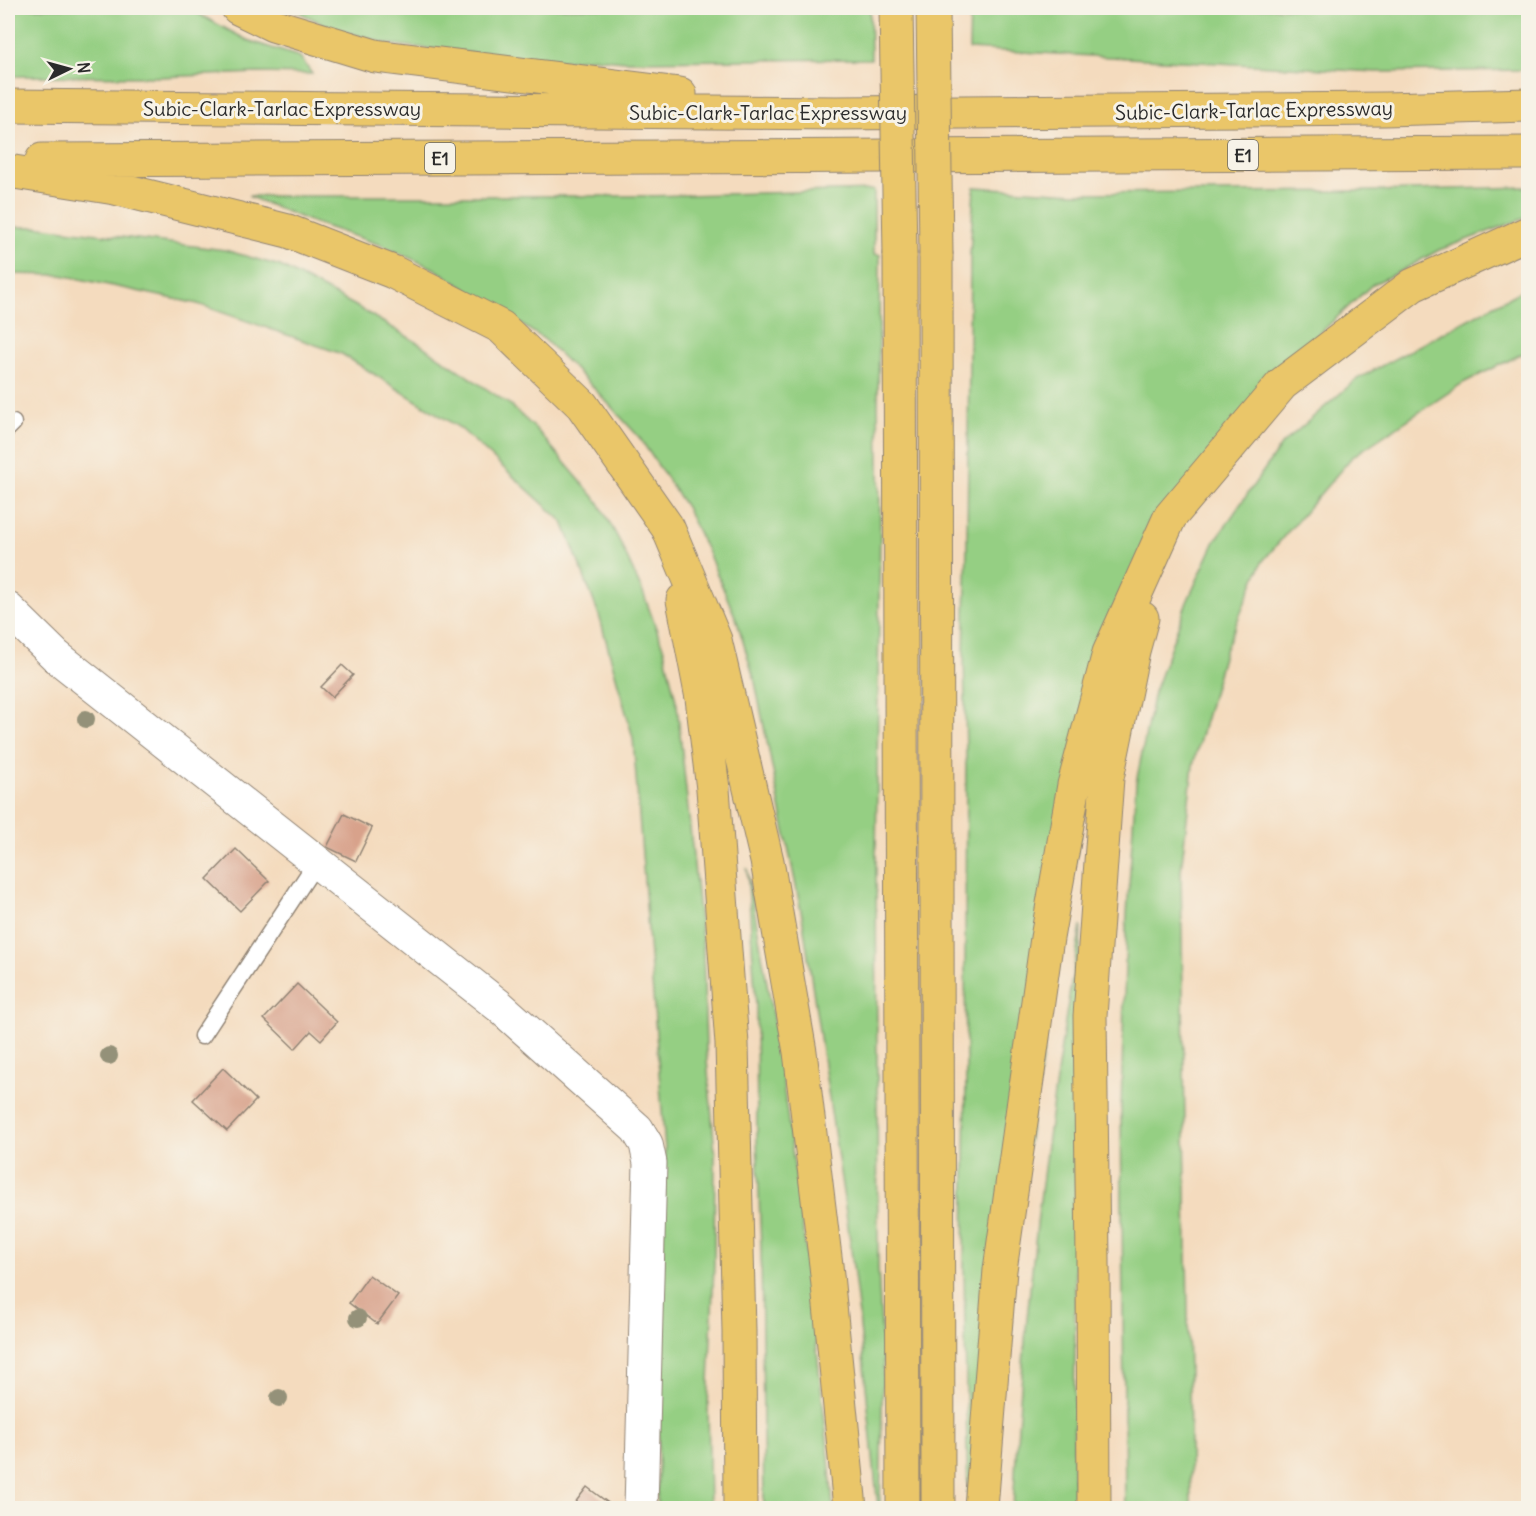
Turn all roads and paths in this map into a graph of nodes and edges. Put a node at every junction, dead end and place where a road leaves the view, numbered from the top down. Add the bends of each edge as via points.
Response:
1 (238, 8) edge
2 (896, 8) edge
3 (933, 8) edge
4 (1528, 105) edge
5 (8, 106) edge
6 (836, 113) junction
7 (1528, 153) edge
8 (8, 161) edge
9 (8, 171) edge
10 (1528, 233) edge
11 (1170, 517) junction
12 (668, 528) junction
13 (8, 609) edge
14 (316, 863) junction
15 (202, 1036) dead end
16 (641, 1509) edge
17 (740, 1509) edge
18 (850, 1509) edge
19 (903, 1509) edge
20 (938, 1509) edge
21 (981, 1509) edge
22 (1094, 1509) edge

1 - 6 highway via 273,25 375,56
2 - 19 highway, bridge
3 - 20 highway, bridge
4 - 6 highway, Subic-Clark-Tarlac Expressway
5 - 6 highway, Subic-Clark-Tarlac Expressway
7 - 8 highway, E1
9 - 12 highway via 115,188 288,231 393,272 501,327 582,405
10 - 11 highway via 1413,285 1282,384
11 - 21 highway via 1108,653 1074,785 1047,938 1000,1270
11 - 22 highway via 1133,651 1107,778 1090,1016
12 - 17 highway via 702,698 714,801 732,1044
12 - 18 highway via 715,640 766,861 800,1052
13 - 14 street via 56,656
14 - 15 lane
14 - 16 street via 498,1005 637,1129 646,1144 650,1163

